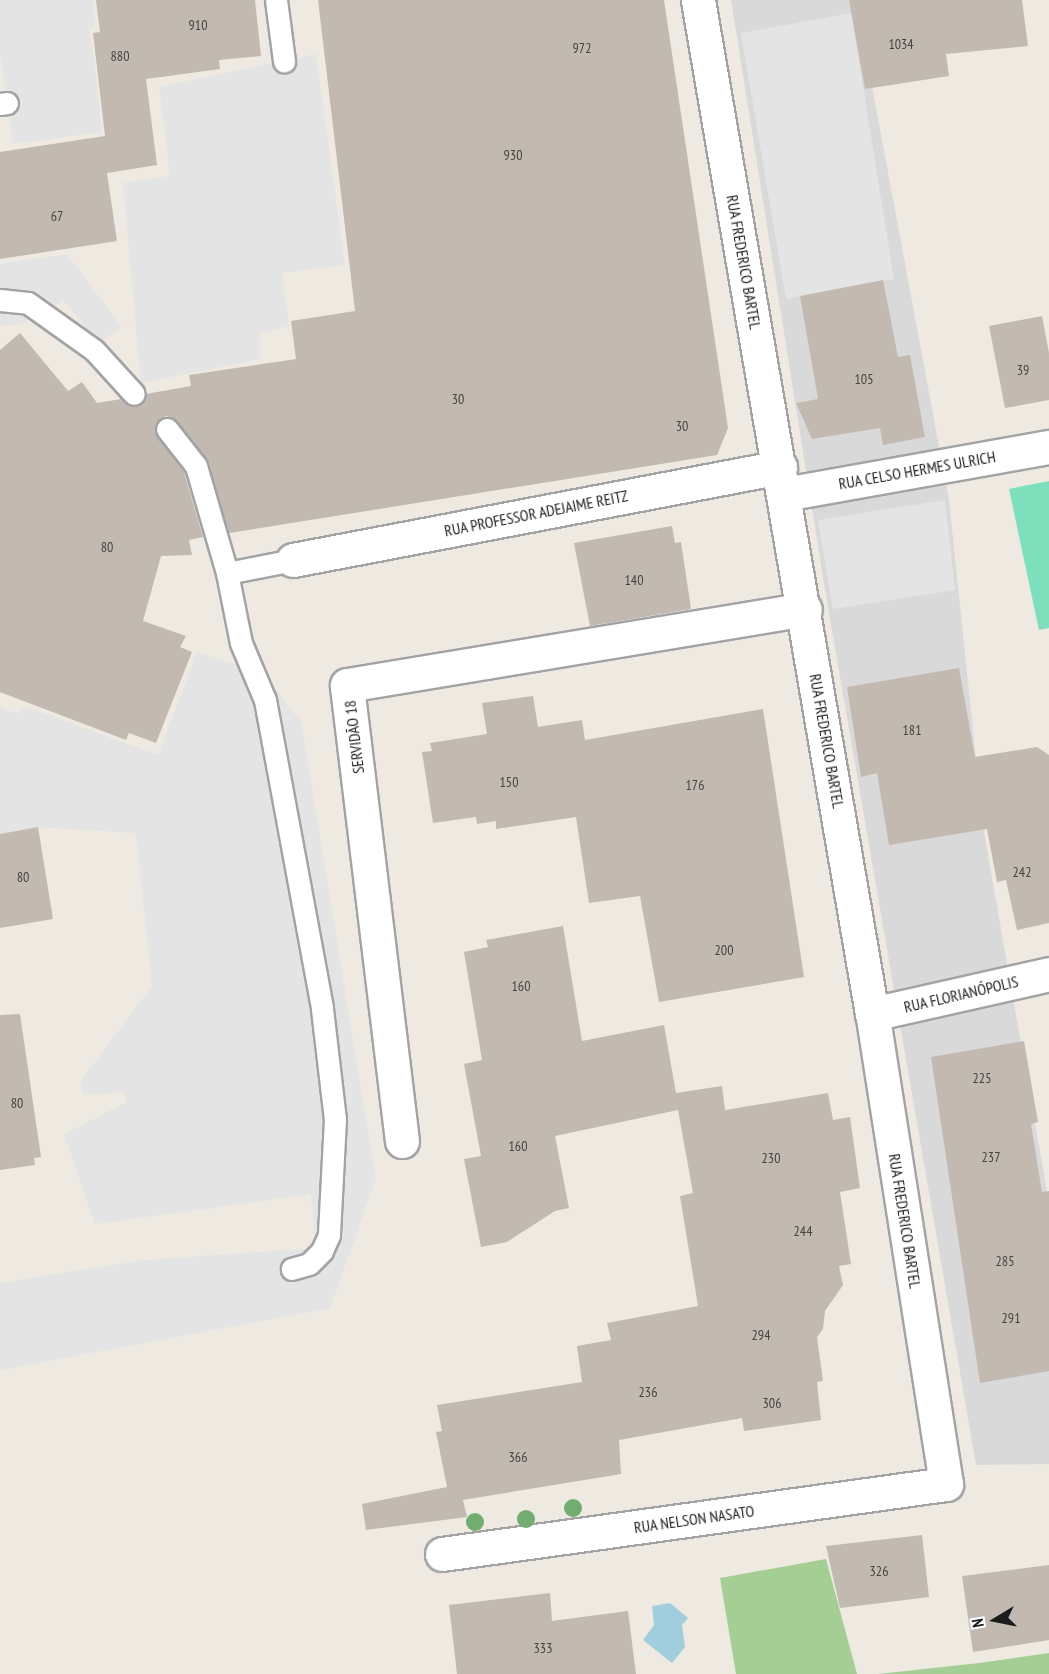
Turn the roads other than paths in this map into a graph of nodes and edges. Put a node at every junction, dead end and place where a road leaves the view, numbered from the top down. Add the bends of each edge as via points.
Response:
1 (276, 0) edge
2 (698, 0) edge
3 (284, 61) dead end
4 (0, 300) edge
5 (134, 394) dead end
6 (167, 429) dead end
7 (1049, 447) edge
8 (782, 480) junction
9 (292, 560) joint
10 (227, 573) junction
11 (804, 609) junction
12 (1049, 974) edge
13 (872, 1014) junction
14 (402, 1141) dead end
15 (292, 1269) dead end
16 (946, 1484) joint
17 (442, 1554) dead end

1 - 3 lane
2 - 8 street, RUA FREDERICO BARTEL
4 - 5 lane via 28,303 94,350
6 - 10 lane via 196,466
7 - 8 street, RUA CELSO HERMES ULRICH
8 - 9 street, RUA PROFESSOR ADEJAIME REITZ
8 - 11 street, RUA FREDERICO BARTEL
9 - 10 lane
10 - 15 lane via 241,643 267,712 318,988 335,1119 329,1235 322,1251 309,1264
11 - 13 street, RUA FREDERICO BARTEL
11 - 14 street, SERVIDÃO 18 via 347,685
12 - 13 street, RUA FLORIANÓPOLIS
13 - 16 street, RUA FREDERICO BARTEL
16 - 17 street, RUA NELSON NASATO

